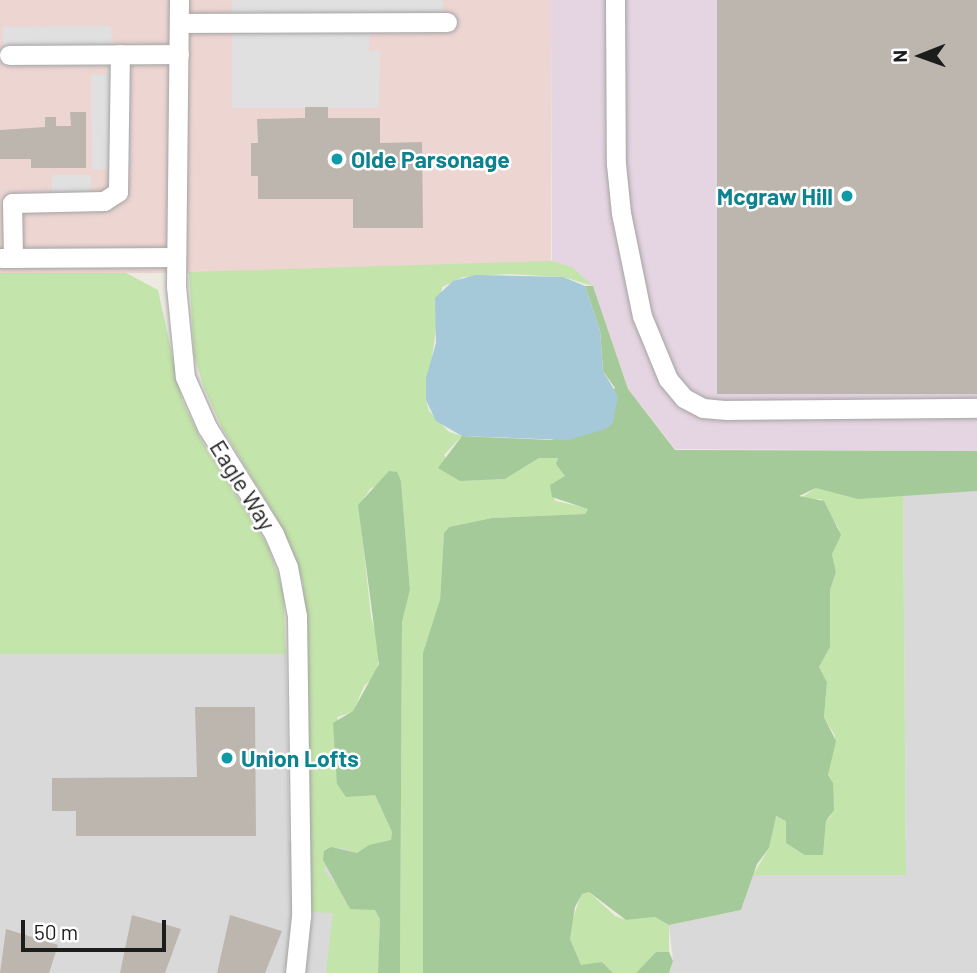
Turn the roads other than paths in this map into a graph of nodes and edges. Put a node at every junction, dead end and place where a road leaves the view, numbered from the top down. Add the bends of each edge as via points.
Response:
1 (179, 0) edge
2 (615, 0) edge
3 (447, 22) dead end
4 (179, 23) junction
5 (120, 54) junction
6 (180, 54) junction
7 (9, 55) dead end
8 (176, 257) junction
9 (6, 258) edge
10 (977, 408) edge
11 (295, 973) edge

1 - 4 street, Eagle Way
2 - 10 street via 616,164 621,213 642,316 668,379 684,398 703,408 727,410
3 - 4 street
4 - 6 street, Eagle Way
5 - 6 street
5 - 7 street
5 - 9 street via 118,192 104,201 12,203
6 - 8 street, Eagle Way
8 - 9 street
8 - 11 street, Eagle Way via 180,352 193,401 274,534 294,590 301,880

